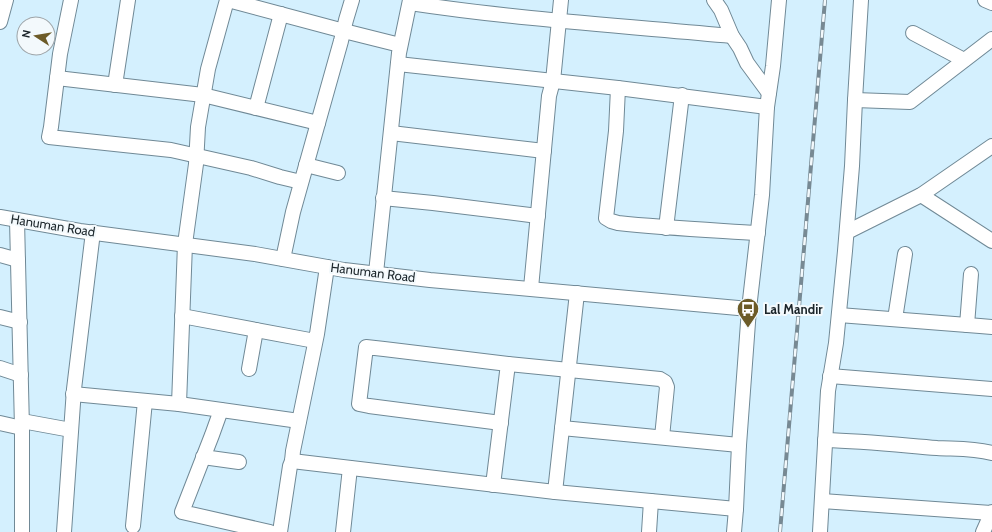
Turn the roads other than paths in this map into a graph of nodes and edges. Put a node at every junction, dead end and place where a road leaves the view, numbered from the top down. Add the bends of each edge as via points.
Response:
1 (6, 0) edge
2 (71, 0) edge
3 (128, 0) edge
4 (228, 0) edge
5 (352, 0) edge
6 (561, 0) edge
7 (714, 0) edge
8 (779, 0) edge
9 (861, 0) edge
10 (985, 0) edge
11 (410, 2) edge
12 (992, 3) edge
13 (262, 5) edge
14 (280, 14) junction
15 (558, 21) junction
16 (0, 22) edge
17 (344, 31) junction
18 (913, 33) dead end
19 (732, 36) junction
20 (992, 39) edge
21 (400, 45) junction
22 (964, 60) junction
23 (398, 64) junction
24 (57, 78) junction
25 (553, 81) junction
26 (115, 85) junction
27 (618, 88) junction
28 (203, 95) junction
29 (682, 95) junction
30 (768, 100) junction
31 (855, 100) junction
32 (256, 108) junction
33 (318, 123) junction
34 (391, 133) junction
35 (992, 146) edge
36 (544, 151) junction
37 (196, 156) junction
38 (306, 165) junction
39 (338, 173) dead end
40 (301, 182) junction
41 (921, 195) junction
42 (383, 198) junction
43 (538, 216) junction
44 (0, 217) edge
45 (17, 220) junction
46 (666, 228) junction
47 (94, 232) junction
48 (847, 232) junction
49 (758, 233) junction
50 (992, 241) edge
51 (185, 244) junction
52 (0, 254) edge
53 (905, 254) dead end
54 (283, 259) junction
55 (18, 260) junction
56 (327, 267) junction
57 (376, 273) junction
58 (972, 274) dead end
59 (531, 288) junction
60 (577, 293) junction
61 (749, 309) junction
62 (839, 315) junction
63 (182, 316) junction
64 (0, 317) edge
65 (895, 319) junction
66 (20, 322) junction
67 (967, 325) junction
68 (992, 327) edge
69 (256, 330) junction
70 (315, 341) junction
71 (508, 364) junction
72 (0, 368) edge
73 (249, 369) dead end
74 (569, 369) junction
75 (21, 375) junction
76 (830, 376) junction
77 (992, 389) edge
78 (73, 394) junction
79 (145, 401) junction
80 (179, 404) junction
81 (220, 410) junction
82 (299, 421) junction
83 (0, 422) edge
84 (501, 424) junction
85 (22, 425) junction
86 (562, 428) junction
87 (71, 430) junction
88 (662, 437) junction
89 (825, 440) junction
90 (739, 445) junction
91 (992, 453) edge
92 (203, 456) junction
93 (292, 461) junction
94 (239, 462) dead end
95 (350, 468) junction
96 (493, 485) junction
97 (556, 492) junction
98 (651, 501) junction
99 (822, 501) junction
100 (736, 509) junction
101 (992, 513) edge
102 (133, 526) dead end
103 (22, 532) edge
104 (64, 532) edge
105 (270, 532) edge
106 (280, 532) edge
107 (343, 532) edge
108 (648, 532) edge
109 (734, 532) edge
110 (820, 532) edge
111 (983, 532) edge

1 - 16 street
2 - 24 street
3 - 26 street
4 - 13 street
4 - 28 street
5 - 17 street
6 - 15 street
7 - 19 street
8 - 30 street
9 - 31 street
10 - 12 street
11 - 15 street via 455,10
11 - 21 street
13 - 14 street
14 - 17 street
14 - 32 street
15 - 19 street
15 - 25 street
17 - 21 street
17 - 33 street
18 - 22 street
19 - 30 street
20 - 22 street
21 - 23 street
22 - 31 street via 910,102
23 - 25 street
23 - 34 street
24 - 26 street
24 - 37 street via 48,137 171,150
25 - 27 street
25 - 36 street via 549,96
26 - 28 street
27 - 29 street
27 - 46 street via 606,218 618,223
28 - 32 street
28 - 37 street
29 - 30 street
29 - 46 street
30 - 49 street
31 - 48 street
32 - 33 street
33 - 38 street
34 - 36 street
34 - 42 street
35 - 41 street
36 - 43 street
37 - 40 street
37 - 51 street
38 - 39 street
38 - 40 street
40 - 54 street
41 - 48 street
41 - 50 street
42 - 43 street
42 - 57 street
43 - 59 street
44 - 45 street, Hanuman Road
45 - 47 street, Hanuman Road
45 - 55 street
46 - 49 street
47 - 51 street, Hanuman Road
47 - 78 street
48 - 62 street
49 - 61 street
51 - 54 street, Hanuman Road
51 - 63 street
52 - 55 street
53 - 65 street
54 - 56 street, Hanuman Road
55 - 66 street
56 - 57 street, Hanuman Road
56 - 70 street
57 - 59 street, Hanuman Road
58 - 67 street
59 - 60 street, Hanuman Road
60 - 61 street, Hanuman Road
60 - 74 street
61 - 90 street
62 - 65 street
62 - 76 street
63 - 69 street
63 - 80 street
64 - 66 street
65 - 67 street
66 - 75 street
67 - 68 street
69 - 70 street
69 - 73 street
70 - 82 street
71 - 74 street
71 - 84 street
71 - 84 street via 366,348 360,392 359,404
72 - 75 street
74 - 86 street
74 - 88 street via 660,378 667,387
75 - 85 street
76 - 77 street
76 - 89 street
78 - 79 street
78 - 87 street
79 - 80 street
79 - 102 street
80 - 81 street
81 - 82 street
81 - 92 street
82 - 93 street
83 - 85 street
84 - 96 street
85 - 87 street
85 - 103 street
86 - 88 street
86 - 97 street
87 - 104 street
88 - 90 street
89 - 91 street
89 - 99 street
90 - 100 street
92 - 94 street
92 - 105 street via 182,512
93 - 95 street
93 - 106 street
95 - 96 street
95 - 107 street
96 - 97 street
97 - 98 street
98 - 100 street
98 - 108 street
99 - 101 street
99 - 110 street
100 - 109 street
101 - 111 street

